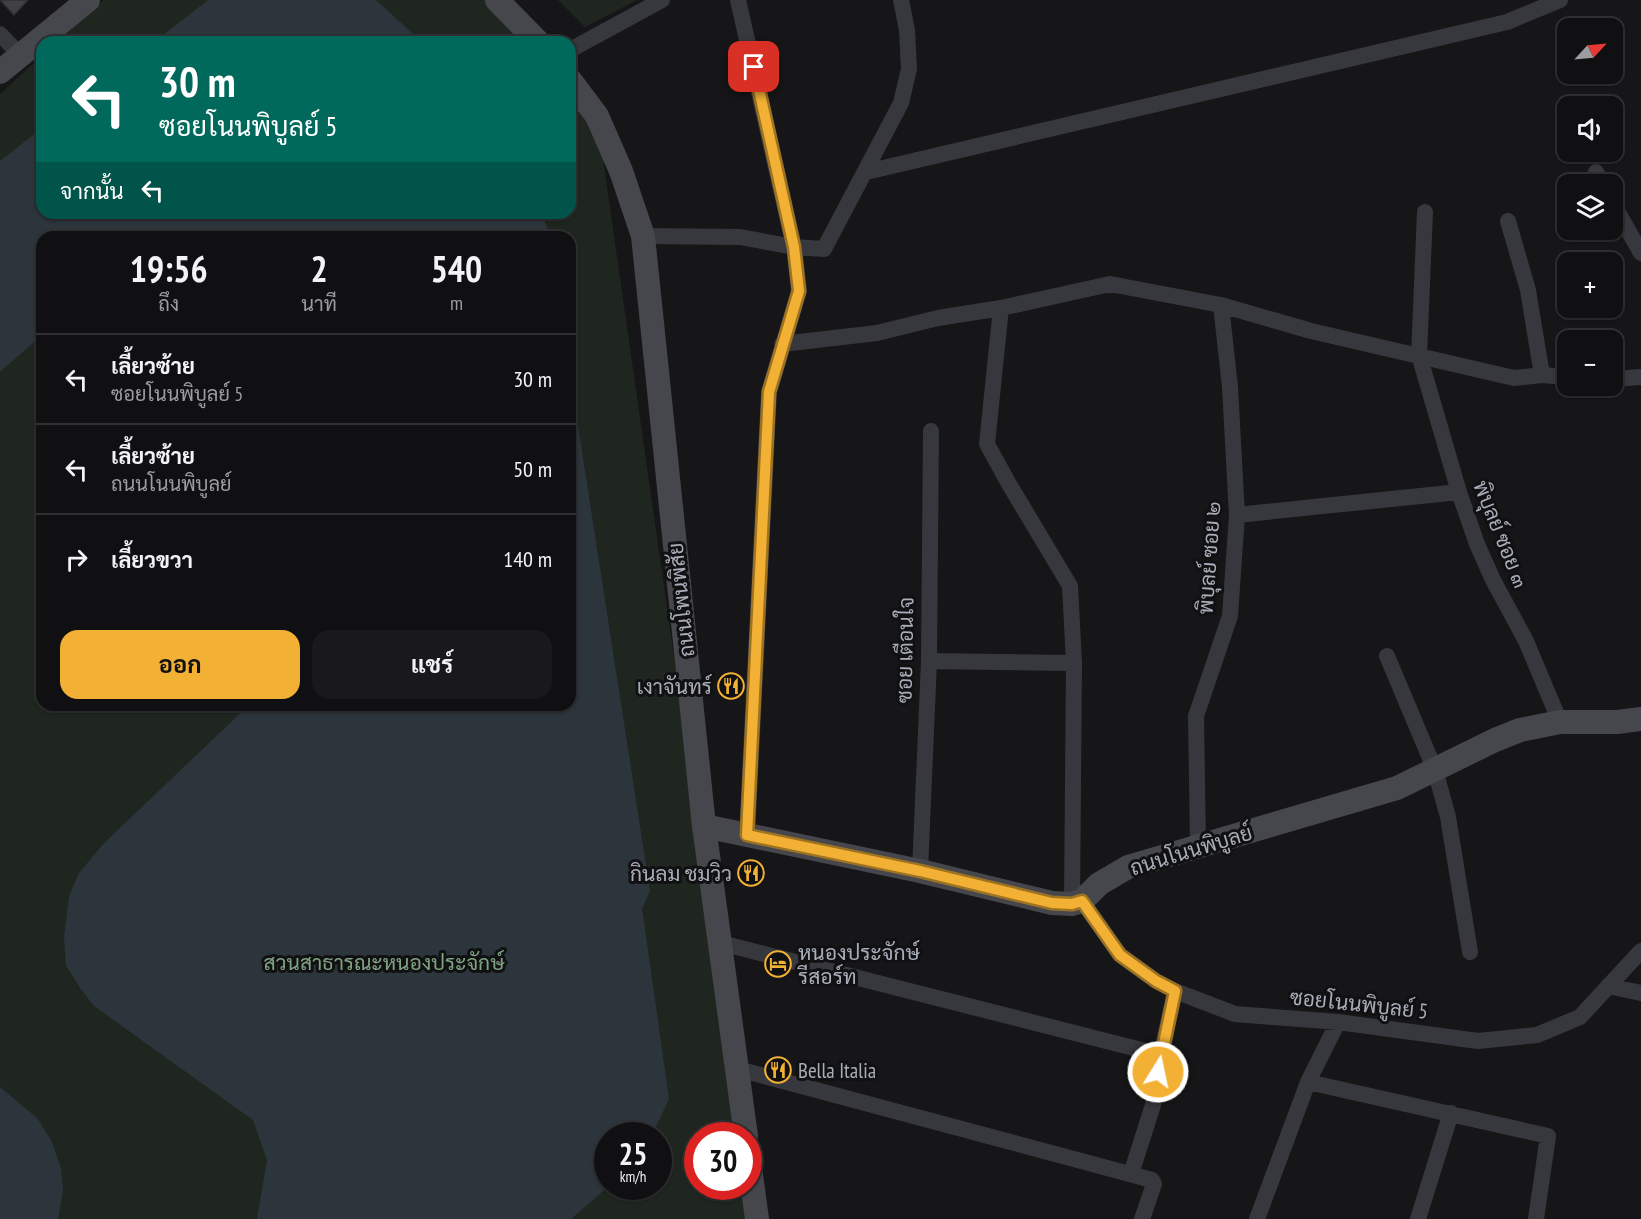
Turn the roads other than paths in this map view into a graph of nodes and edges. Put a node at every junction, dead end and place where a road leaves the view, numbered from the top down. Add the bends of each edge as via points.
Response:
1 (88, 0) edge
2 (497, 0) edge
3 (662, 0) edge
4 (738, 0) edge
5 (901, 0) edge
6 (1560, 0) edge
7 (0, 34) edge
8 (43, 36) edge
9 (532, 36) edge
10 (36, 42) edge
11 (576, 47) edge
12 (20, 55) junction
13 (0, 72) edge
14 (576, 88) edge
15 (866, 172) junction
16 (1425, 212) dead end
17 (1508, 221) dead end
18 (1623, 221) edge
19 (643, 236) junction
20 (794, 247) junction
21 (1641, 253) edge
22 (1221, 305) junction
23 (1001, 308) junction
24 (783, 344) junction
25 (1419, 355) junction
26 (1542, 375) junction
27 (1557, 376) edge
28 (1641, 377) edge
29 (1623, 378) edge
30 (931, 431) dead end
31 (1459, 492) junction
32 (1237, 515) junction
33 (1387, 656) dead end
34 (928, 661) junction
35 (1074, 663) junction
36 (1641, 719) edge
37 (1560, 722) junction
38 (1435, 770) junction
39 (704, 826) junction
40 (747, 835) junction
41 (1198, 847) junction
42 (920, 871) junction
43 (1077, 903) junction
44 (721, 943) junction
45 (1641, 951) edge
46 (1470, 952) dead end
47 (1608, 986) junction
48 (1175, 991) junction
49 (1641, 993) edge
50 (1338, 1022) junction
51 (1161, 1055) junction
52 (738, 1069) junction
53 (1308, 1082) junction
54 (1451, 1113) junction
55 (744, 1122) edge
56 (1131, 1174) junction
57 (754, 1200) edge
58 (757, 1219) edge
59 (1142, 1219) edge
60 (1257, 1219) edge
61 (1418, 1219) edge
62 (1536, 1219) edge

1 - 8 street
2 - 9 street
3 - 11 street
4 - 20 street
5 - 15 street via 909,69 901,103
6 - 15 street via 1507,22
7 - 12 street
10 - 12 street
12 - 13 street
14 - 19 street, ถนนโพนพิสัย via 597,116
15 - 20 street via 824,249
16 - 25 street, พิบุลย์ ซอย ๓
17 - 26 street via 1528,290
18 - 21 street
19 - 20 street via 740,237
19 - 39 street, ถนนโพนพิสัย
20 - 24 street via 799,291
22 - 23 street via 1110,284
22 - 25 street via 1311,331
22 - 32 street, พิบุลย์ ซอย ๒
23 - 24 street via 877,333
23 - 35 street via 987,444 1070,586
24 - 40 street via 769,392
25 - 26 street via 1514,378
25 - 31 street, พิบุลย์ ซอย ๓
26 - 27 street
28 - 29 street
30 - 34 street, ซอย เตือนใจ
31 - 32 street
31 - 37 street, พิบุลย์ ซอย ๓ via 1477,544 1526,641
32 - 41 street, พิบุลย์ ซอย ๒ via 1230,616 1196,716
33 - 38 street
34 - 35 street
34 - 42 street, ซอย เตือนใจ
35 - 43 street
36 - 37 street, ถนนโนนพิบูลย์
37 - 38 street, ถนนโนนพิบูลย์ via 1520,730
38 - 41 street, ถนนโนนพิบูลย์ via 1397,788
38 - 46 street via 1456,858
39 - 40 street
39 - 44 street, ถนนโพนพิสัย
40 - 42 street
41 - 43 street, ถนนโนนพิบูลย์ via 1128,867 1098,884
42 - 43 street via 1052,903
43 - 48 street, ซอยโนนพิบูลย์ 5 via 1120,955
44 - 51 street
44 - 52 street, ถนนโพนพิสัย
45 - 47 street, ซอยโนนพิบูลย์ 5
47 - 49 street
47 - 50 street, ซอยโนนพิบูลย์ 5 via 1580,1017 1537,1035 1478,1041
48 - 50 street, ซอยโนนพิบูลย์ 5 via 1235,1014
48 - 51 street
50 - 53 street
51 - 56 street via 1153,1105
52 - 55 street, ถนนโพนพิสัย
52 - 56 street
53 - 54 street
53 - 60 street
54 - 61 street
54 - 62 street via 1548,1136
56 - 59 street via 1155,1184
57 - 58 street

